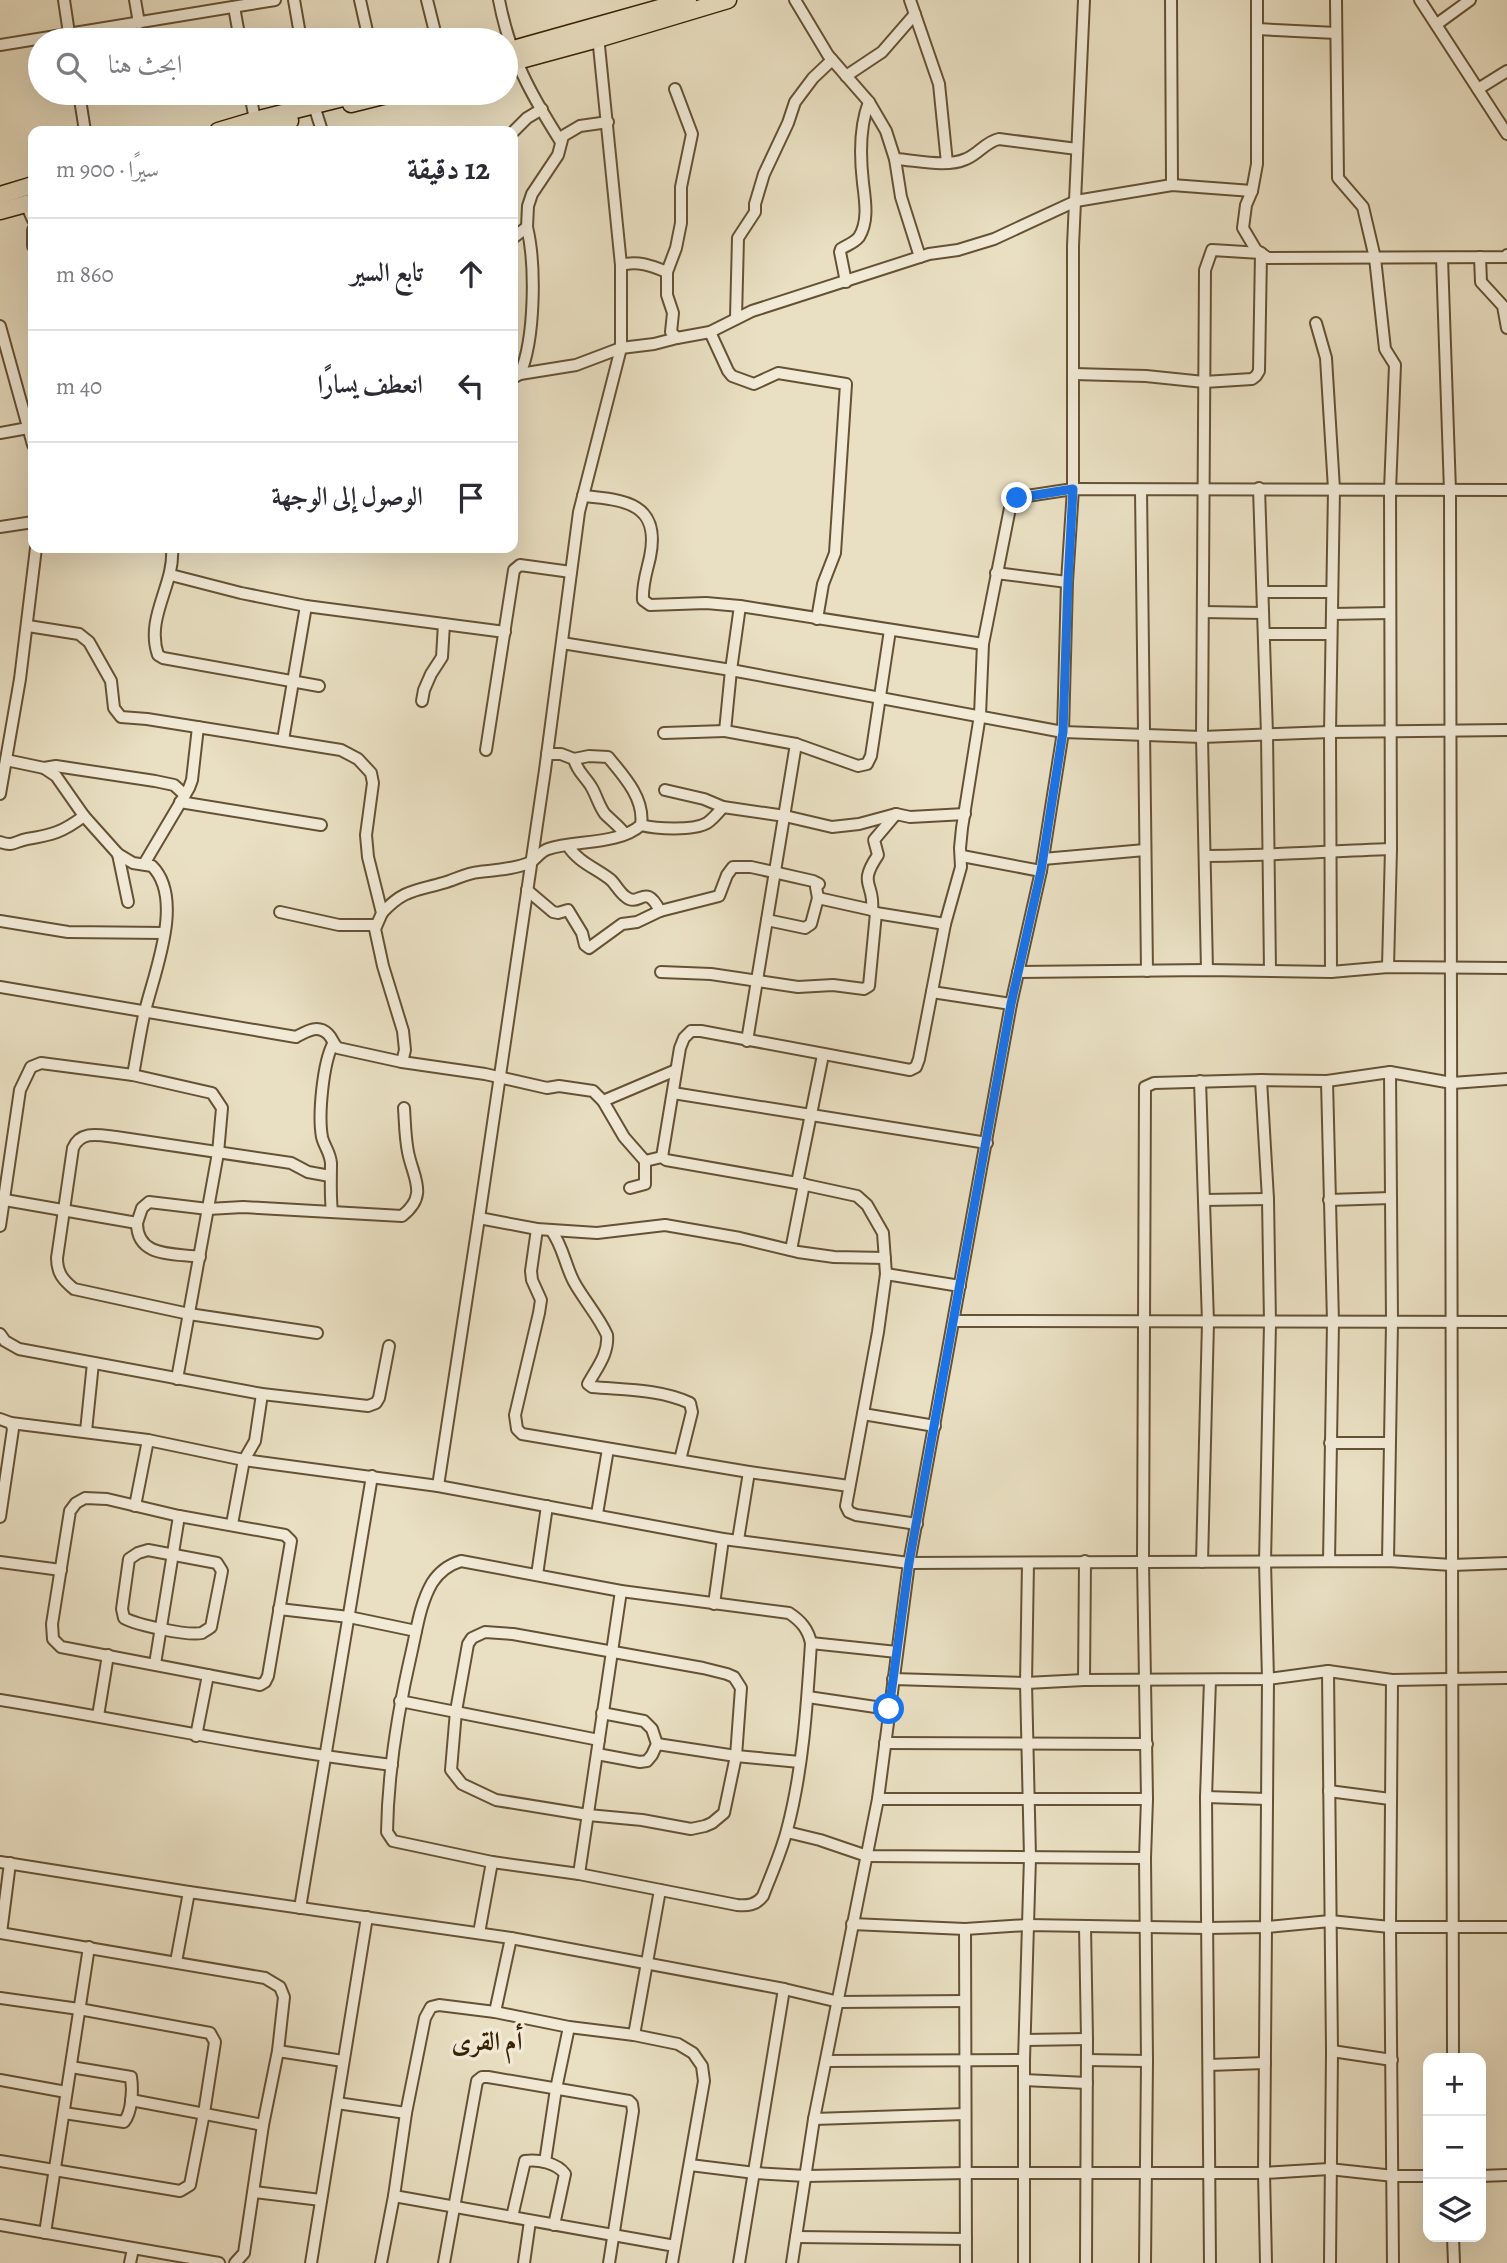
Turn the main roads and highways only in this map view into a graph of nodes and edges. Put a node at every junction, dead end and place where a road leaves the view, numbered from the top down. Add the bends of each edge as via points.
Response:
1 (728, 0) edge
2 (693, 3) edge
3 (518, 54) edge
4 (310, 105) edge
5 (257, 126) edge
6 (28, 187) edge
7 (0, 195) edge
8 (28, 203) edge
9 (0, 211) edge

1 - 2 highway
2 - 3 highway
4 - 5 highway
6 - 7 highway
8 - 9 highway

